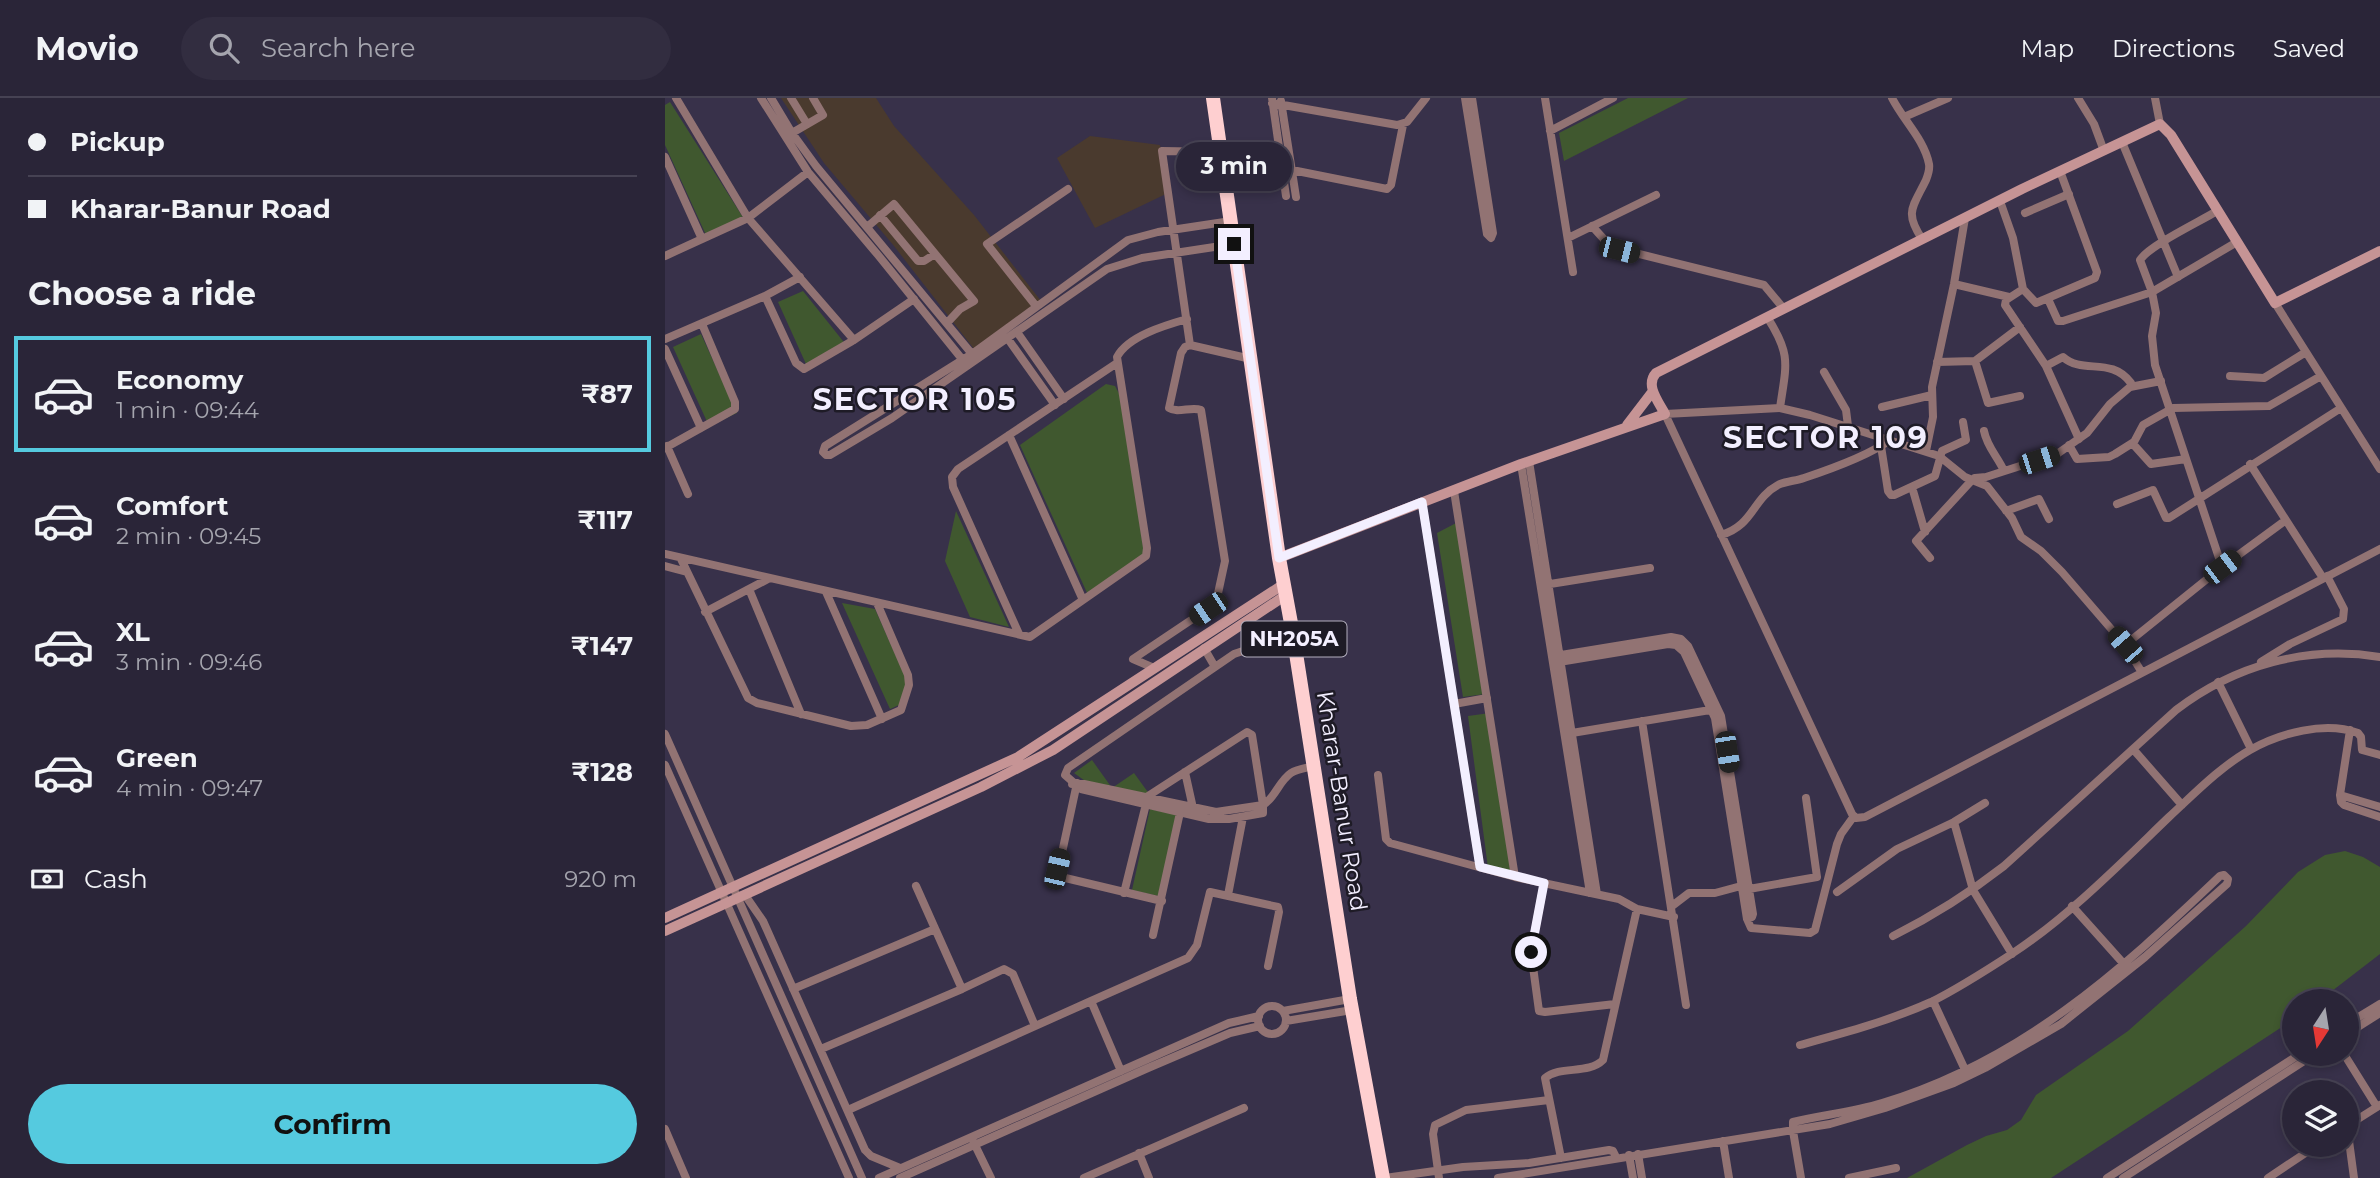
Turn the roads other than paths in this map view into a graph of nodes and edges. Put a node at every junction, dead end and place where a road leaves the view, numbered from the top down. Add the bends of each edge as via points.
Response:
1 (677, 98) edge
2 (761, 98) edge
3 (771, 98) edge
4 (791, 98) edge
5 (813, 98) edge
6 (1213, 98) edge
7 (1426, 98) edge
8 (1465, 98) edge
9 (1472, 98) edge
10 (1545, 98) edge
11 (1612, 98) edge
12 (1892, 98) edge
13 (1948, 98) edge
14 (2078, 98) edge
15 (2155, 98) edge
16 (1276, 101) edge
17 (1904, 117) junction
18 (807, 124) junction
19 (2160, 124) junction
20 (1403, 125) junction
21 (1551, 131) junction
22 (792, 133) junction
23 (1475, 138) junction
24 (2122, 142) junction
25 (2104, 150) junction
26 (665, 157) edge
27 (1281, 157) junction
28 (1222, 159) junction
29 (1282, 167) junction
30 (1292, 169) junction
31 (2060, 171) junction
32 (808, 172) junction
33 (1068, 188) dead end
34 (2069, 194) junction
35 (1656, 195) dead end
36 (1286, 196) dead end
37 (1296, 197) dead end
38 (2000, 201) junction
39 (2217, 211) junction
40 (2025, 213) dead end
41 (880, 215) junction
42 (748, 218) junction
43 (1965, 218) junction
44 (1231, 221) junction
45 (1592, 226) junction
46 (867, 227) junction
47 (1173, 230) junction
48 (1568, 238) junction
49 (702, 239) junction
50 (1922, 239) junction
51 (2164, 242) junction
52 (2237, 242) junction
53 (1234, 244) junction
54 (2380, 251) edge
55 (1176, 252) junction
56 (935, 254) junction
57 (665, 256) edge
58 (1573, 272) dead end
59 (800, 277) junction
60 (2178, 277) junction
61 (1954, 285) junction
62 (2022, 289) junction
63 (2152, 292) junction
64 (765, 296) junction
65 (2009, 297) junction
66 (915, 299) junction
67 (2048, 299) junction
68 (2275, 303) junction
69 (1036, 306) junction
70 (1784, 309) junction
71 (1767, 317) junction
72 (1187, 319) junction
73 (947, 323) junction
74 (702, 324) junction
75 (2019, 327) junction
76 (1017, 332) junction
77 (665, 339) edge
78 (1008, 339) junction
79 (853, 340) junction
80 (1190, 345) junction
81 (665, 349) edge
82 (2306, 352) junction
83 (972, 354) junction
84 (1251, 359) junction
85 (1975, 361) junction
86 (1937, 362) junction
87 (1117, 363) junction
88 (965, 364) junction
89 (2046, 366) junction
90 (1824, 372) dead end
91 (2230, 376) dead end
92 (2321, 376) junction
93 (2161, 381) junction
94 (2131, 387) junction
95 (1653, 391) junction
96 (1932, 396) junction
97 (2020, 396) dead end
98 (1064, 399) junction
99 (1055, 405) junction
100 (1882, 407) dead end
101 (1780, 408) junction
102 (2341, 408) junction
103 (886, 409) junction
104 (2169, 409) junction
105 (1665, 414) junction
106 (892, 418) junction
107 (1963, 422) dead end
108 (1627, 425) junction
109 (1848, 426) junction
110 (701, 428) junction
111 (1984, 431) dead end
112 (1009, 435) junction
113 (2079, 439) junction
114 (1890, 440) junction
115 (2133, 444) junction
116 (2069, 445) junction
117 (1881, 446) junction
118 (666, 447) edge
119 (1926, 451) junction
120 (1939, 457) junction
121 (2186, 459) junction
122 (1525, 463) junction
123 (2250, 464) junction
124 (2380, 469) edge
125 (2004, 471) junction
126 (1971, 480) junction
127 (1912, 487) junction
128 (1454, 491) junction
129 (688, 494) dead end
130 (2199, 498) junction
131 (1422, 502) junction
132 (2117, 504) dead end
133 (2006, 511) junction
134 (2049, 519) dead end
135 (2286, 520) junction
136 (1925, 532) junction
137 (1721, 535) junction
138 (2380, 549) edge
139 (665, 554) edge
140 (1279, 558) junction
141 (1930, 558) dead end
142 (681, 559) junction
143 (665, 566) edge
144 (2222, 567) junction
145 (1650, 568) dead end
146 (687, 572) junction
147 (2325, 577) junction
148 (768, 579) junction
149 (1545, 584) junction
150 (749, 589) junction
151 (1285, 590) junction
152 (826, 592) junction
153 (1083, 600) junction
154 (877, 603) junction
155 (705, 612) junction
156 (1019, 634) junction
157 (1293, 634) junction
158 (2125, 645) junction
159 (1204, 649) junction
160 (2380, 657) edge
161 (1556, 659) junction
162 (2255, 666) junction
163 (1215, 667) junction
164 (1154, 668) junction
165 (2141, 671) junction
166 (2218, 682) junction
167 (1487, 698) junction
168 (1454, 704) junction
169 (1716, 709) junction
170 (801, 714) junction
171 (882, 719) junction
172 (1642, 721) junction
173 (2350, 730) junction
174 (1568, 733) junction
175 (665, 734) edge
176 (2133, 749) junction
177 (2251, 750) junction
178 (2380, 755) edge
179 (665, 765) edge
180 (1314, 766) junction
181 (1185, 772) junction
182 (1378, 775) dead end
183 (1075, 785) junction
184 (2340, 795) junction
185 (1806, 798) dead end
186 (1146, 801) junction
187 (1985, 803) dead end
188 (1263, 805) junction
189 (2182, 805) junction
190 (2380, 807) edge
191 (1181, 808) junction
192 (1193, 808) junction
193 (1854, 816) junction
194 (1243, 817) junction
195 (2380, 817) edge
196 (1954, 822) junction
197 (1480, 867) junction
198 (1515, 877) junction
199 (1544, 883) junction
200 (734, 886) junction
201 (916, 886) dead end
202 (1745, 887) junction
203 (1973, 890) junction
204 (722, 892) junction
205 (1124, 892) junction
206 (1837, 892) dead end
207 (1593, 893) junction
208 (1228, 895) junction
209 (742, 897) junction
210 (1162, 901) junction
211 (727, 903) junction
212 (1672, 906) junction
213 (2072, 906) junction
214 (1637, 909) junction
215 (665, 918) edge
216 (1674, 918) junction
217 (935, 929) junction
218 (665, 931) edge
219 (1153, 935) dead end
220 (1893, 936) dead end
221 (2012, 954) junction
222 (2123, 963) junction
223 (1268, 966) dead end
224 (793, 989) junction
225 (961, 989) junction
226 (1091, 1001) junction
227 (1933, 1001) junction
228 (1615, 1004) junction
229 (2380, 1004) edge
230 (1351, 1005) junction
231 (1686, 1005) dead end
232 (1283, 1011) junction
233 (2380, 1013) edge
234 (1259, 1016) junction
235 (2367, 1016) junction
236 (2359, 1019) edge
237 (1286, 1021) junction
238 (2359, 1023) edge
239 (1035, 1026) junction
240 (1259, 1026) junction
241 (1800, 1045) dead end
242 (821, 1049) junction
243 (2282, 1065) edge
244 (2296, 1066) edge
245 (2352, 1066) edge
246 (1121, 1071) junction
247 (1966, 1073) junction
248 (1549, 1100) junction
249 (2379, 1106) edge
250 (1244, 1108) dead end
251 (848, 1110) junction
252 (2359, 1118) edge
253 (665, 1129) edge
254 (1793, 1130) junction
255 (973, 1141) junction
256 (1723, 1141) junction
257 (1139, 1153) junction
258 (1633, 1154) junction
259 (1561, 1157) junction
260 (1616, 1157) junction
261 (2302, 1157) edge
262 (2351, 1157) edge
263 (900, 1168) junction
264 (1896, 1168) dead end
265 (1438, 1174) edge
266 (2280, 1174) edge
267 (903, 1177) edge
268 (1509, 1177) edge
269 (686, 1178) edge
270 (849, 1178) edge
271 (862, 1178) edge
272 (879, 1178) edge
273 (991, 1178) edge
274 (1084, 1178) edge
275 (1149, 1178) edge
276 (1384, 1178) edge
277 (1498, 1178) edge
278 (1633, 1178) edge
279 (1642, 1178) edge
280 (1728, 1178) edge
281 (1801, 1178) edge
282 (1849, 1178) edge
283 (2107, 1178) edge
284 (2123, 1178) edge
285 (2268, 1178) edge
286 (2354, 1178) edge

1 - 42 street
2 - 32 street
3 - 22 street
4 - 18 street
5 - 18 street via 823,115
6 - 28 highway, Kharar-Banur Road / NH205A
7 - 20 street
8 - 23 street
9 - 23 street
10 - 21 street
11 - 21 street
12 - 17 street
13 - 17 street
14 - 25 street
15 - 19 street
16 - 20 street
16 - 27 street
16 - 30 street
17 - 50 street via 1929,165 1911,215
18 - 22 street
19 - 24 main road
19 - 39 main road via 2169,131
20 - 30 street via 1387,189
21 - 48 street
22 - 46 street
23 - 23 street via 1493,233 1491,238 1487,234
24 - 25 main road
24 - 51 street
25 - 31 main road
26 - 49 street
27 - 28 street
27 - 29 street
28 - 44 highway, Kharar-Banur Road / NH205A
28 - 47 street via 1162,151
29 - 30 street
29 - 36 street
30 - 37 street
31 - 34 street
31 - 38 main road
32 - 42 street
32 - 66 street
33 - 69 street via 988,244
34 - 40 street
34 - 67 street via 2098,275
35 - 45 street
38 - 43 main road
38 - 62 street via 2013,238
39 - 51 street
39 - 52 main road
41 - 46 street
41 - 56 street via 918,261
41 - 56 street via 894,204
42 - 49 street
42 - 59 street
43 - 50 main road
43 - 61 street
44 - 47 street
44 - 53 highway, Kharar-Banur Road / NH205A
45 - 48 street
45 - 70 street via 1619,250 1764,285
46 - 73 street
47 - 55 street
47 - 69 street via 1128,240
48 - 58 street
49 - 57 street
50 - 70 main road
51 - 60 street
51 - 63 street via 2140,260
52 - 60 street
52 - 68 main road
53 - 55 street
53 - 84 highway, Kharar-Banur Road / NH205A
54 - 68 main road
55 - 72 street
55 - 76 street via 1107,269
56 - 73 street via 974,301
59 - 64 street
59 - 79 street
60 - 63 street
61 - 65 street
61 - 86 street
62 - 65 street
62 - 67 street via 2037,303
63 - 67 street via 2061,322
63 - 93 street via 2157,316 2152,338
64 - 74 street
64 - 79 street via 800,368
65 - 75 street via 2005,304
66 - 79 street
66 - 88 street
68 - 82 street
69 - 83 street
70 - 71 main road
71 - 95 main road via 1656,373
71 - 101 street via 1786,355
72 - 80 street
72 - 87 street via 1147,334 1121,351
73 - 83 street
74 - 77 street
74 - 110 street via 736,406
75 - 85 street
75 - 89 street
76 - 78 street
76 - 98 street
78 - 88 street
78 - 99 street
80 - 84 street
80 - 164 street via 1181,353 1169,408 1201,410 1225,568 1212,606 1133,659
81 - 110 street
82 - 91 street via 2264,378
82 - 92 street
83 - 88 street
84 - 140 highway, Kharar-Banur Road / NH205A
85 - 86 street
85 - 97 street via 1988,403
86 - 96 street
87 - 98 street
87 - 153 street via 1147,553 1144,560
88 - 103 street
88 - 106 street
89 - 94 street via 2063,357 2071,363 2116,369
89 - 113 street
90 - 109 street via 1846,410
92 - 102 street
92 - 104 street via 2272,405
93 - 94 street
93 - 104 street
94 - 113 street
95 - 105 main road
95 - 108 main road
96 - 100 street
96 - 119 street
98 - 99 street
99 - 112 street
101 - 105 street
101 - 109 street
102 - 123 street
102 - 124 street
103 - 106 street
103 - 106 street via 825,446 824,454 830,455
104 - 115 street via 2143,425
104 - 121 street
105 - 108 main road
105 - 137 street
107 - 120 street via 1966,440 1945,448
108 - 122 main road
109 - 114 street
110 - 118 street
111 - 125 street
112 - 153 street
112 - 156 street via 958,469 952,482
113 - 116 street
114 - 117 street
114 - 119 street
115 - 116 street via 2111,456 2078,459
115 - 121 street via 2151,464
116 - 125 street via 2057,454
117 - 127 street via 1889,494
117 - 137 street via 1777,486 1739,528
118 - 129 street
119 - 120 street
120 - 126 street
120 - 127 street via 1935,476
121 - 130 street
122 - 128 main road
122 - 149 street
123 - 130 street
123 - 135 street
125 - 126 street
126 - 133 street via 1987,486
126 - 136 street
127 - 136 street
128 - 131 main road
128 - 167 street
130 - 132 street via 2167,518 2153,490
130 - 144 street
131 - 140 main road
131 - 168 street
133 - 134 street via 2039,499
133 - 158 street via 2021,537 2062,572
135 - 144 street
135 - 147 street
136 - 141 street via 1917,543
137 - 193 street
138 - 147 street
139 - 142 street
140 - 151 highway, Kharar-Banur Road / NH205A
142 - 146 street
142 - 148 street
143 - 146 street
144 - 158 street
145 - 149 street
146 - 155 street
147 - 162 street via 2344,608 2343,619
147 - 165 street
148 - 150 street
148 - 152 street
149 - 161 street
150 - 155 street
150 - 170 street
151 - 157 highway, Kharar-Banur Road / NH205A
151 - 159 main road
151 - 164 main road
152 - 154 street
152 - 171 street
153 - 156 street via 1030,637
154 - 156 street
154 - 171 street via 909,679 901,710
155 - 170 street via 748,698
157 - 163 street via 1234,654
157 - 180 highway, Kharar-Banur Road / NH205A
158 - 165 street
159 - 163 street
159 - 209 main road via 1018,769
160 - 162 street via 2310,654
161 - 169 street via 1671,637 1681,639
161 - 174 street
162 - 166 street
163 - 183 street via 1068,768 1065,775
164 - 200 main road via 1018,757
165 - 193 street via 1865,817
166 - 176 street via 2176,710
166 - 177 street
167 - 168 street
167 - 198 street
168 - 197 street
169 - 172 street
169 - 202 street
170 - 171 street via 856,727
172 - 174 street
172 - 212 street
173 - 177 street via 2304,731
173 - 178 street via 2360,735 2363,750
173 - 184 street
174 - 207 street
175 - 200 street
176 - 189 street
176 - 203 street
177 - 189 street
179 - 204 street
180 - 188 street via 1287,776
180 - 230 highway, Kharar-Banur Road / NH205A
181 - 186 street
181 - 188 street via 1249,733
181 - 192 street
182 - 197 street via 1387,842
183 - 186 street
183 - 205 street via 1057,876
184 - 190 street
184 - 195 street via 2344,805
185 - 202 street via 1817,877
186 - 191 street
186 - 205 street
187 - 196 street
188 - 192 street via 1216,812
188 - 194 street via 1263,813
189 - 213 street
191 - 192 street
191 - 194 street via 1215,820
191 - 210 street
193 - 202 street via 1837,844 1813,932 1754,929 1748,925
194 - 208 street
196 - 203 street
196 - 206 street via 1897,849
197 - 198 street
198 - 199 street
199 - 207 street
199 - 228 street via 1531,952 1539,1011
200 - 204 main road
200 - 209 street
201 - 217 street
202 - 212 street via 1689,893
203 - 220 street
203 - 221 street
204 - 211 street
204 - 215 main road
205 - 210 street
207 - 214 street
208 - 223 street via 1279,909
208 - 226 street via 1208,893 1197,945 1188,958
209 - 211 main road
209 - 224 street via 763,920
209 - 271 street
210 - 219 street
211 - 218 main road
211 - 270 street
212 - 216 street
213 - 221 street
213 - 222 street
214 - 216 street
214 - 228 street
216 - 231 street
217 - 224 street
217 - 225 street
221 - 227 street
222 - 247 street via 2033,1034
222 - 247 street via 2220,876 2228,879 2098,996 2039,1038
224 - 242 street
225 - 239 street via 1008,969
225 - 242 street
226 - 239 street
226 - 246 street
227 - 241 street
227 - 247 street
228 - 248 street via 1603,1060 1597,1066 1548,1075
229 - 235 street
230 - 232 street
230 - 237 street
230 - 276 highway, Kharar-Banur Road / NH205A
232 - 234 street via 1267,1007
232 - 237 street
233 - 235 street
234 - 240 street
234 - 246 street via 1229,1023
235 - 236 street
235 - 238 street
237 - 240 street via 1277,1034 1268,1034
239 - 251 street
240 - 255 street via 1230,1033
242 - 251 street
243 - 283 street
244 - 284 street
245 - 249 street
246 - 255 street
247 - 254 street via 1881,1103 1795,1121
248 - 259 street
248 - 265 street via 1466,1110 1435,1125
249 - 252 street
250 - 257 street
251 - 263 street via 869,1154
253 - 269 street
254 - 256 street
254 - 281 street
255 - 263 street
255 - 267 street
255 - 273 street
256 - 258 street
256 - 280 street
257 - 274 street
257 - 275 street
258 - 260 street
258 - 278 street
258 - 279 street
259 - 260 street via 1609,1150
259 - 265 street
260 - 268 street
261 - 266 street
262 - 286 street
263 - 272 street
264 - 282 street
265 - 276 street
266 - 285 street
268 - 277 street

